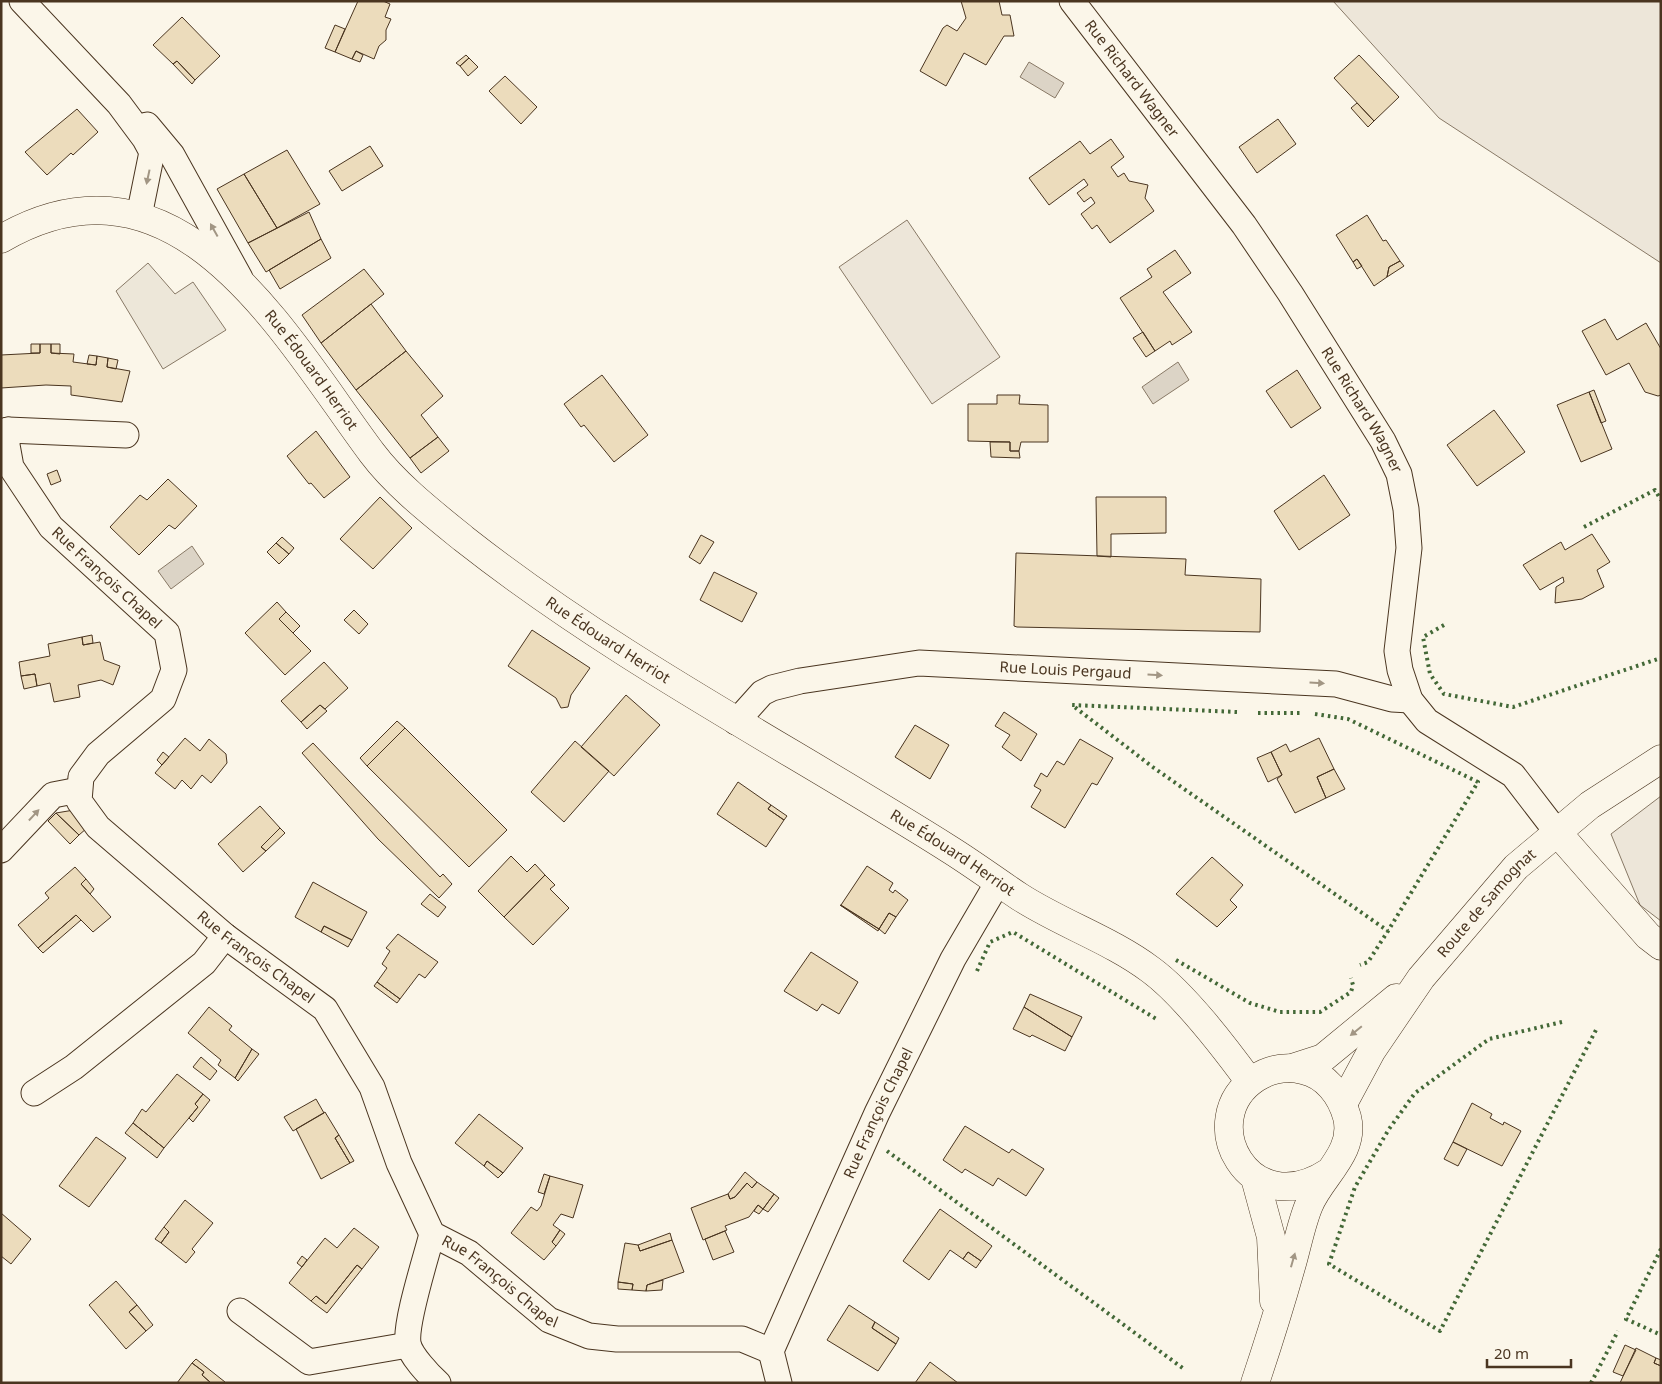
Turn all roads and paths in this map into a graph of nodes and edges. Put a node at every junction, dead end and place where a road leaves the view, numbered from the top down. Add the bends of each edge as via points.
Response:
1 (22, 1) edge
2 (1072, 1) edge
3 (119, 104) junction
4 (139, 216) junction
5 (1, 239) edge
6 (245, 288) junction
7 (5, 431) edge
8 (126, 435) dead end
9 (1410, 700) junction
10 (736, 722) junction
11 (1661, 759) edge
12 (79, 790) junction
13 (1556, 831) junction
14 (1, 850) edge
15 (998, 882) junction
16 (225, 936) junction
17 (1661, 946) edge
18 (1421, 978) junction
19 (1292, 1068) junction
20 (1250, 1082) junction
21 (34, 1093) dead end
22 (1343, 1104) junction
23 (1329, 1172) junction
24 (1254, 1178) junction
25 (432, 1234) junction
26 (240, 1311) dead end
27 (1275, 1323) junction
28 (408, 1344) junction
29 (771, 1351) junction
30 (438, 1383) edge
31 (778, 1383) edge
32 (1255, 1383) edge

1 - 3 street
2 - 9 street, Rue Richard Wagner via 1244,225 1316,332 1383,441 1399,474 1409,548 1398,651 1400,670
3 -> 4 street via 152,152
6 -> 3 street via 172,155 153,130
4 - 5 street, Rue Édouard Herriot via 116,212 66,214 34,223
4 - 6 street, Rue Édouard Herriot via 170,227 190,240 228,269
6 - 10 street, Rue Édouard Herriot via 306,360 374,456 410,492 521,583
7 - 8 street, Rue François Chapel
7 - 12 street, Rue François Chapel via 11,466 50,527 167,633 174,670 163,699 98,754 81,776
10 -> 9 street, Rue Louis Pergaud via 762,693 792,683 919,663 1336,684 1392,699
9 - 13 street, Rue Richard Wagner via 1428,721 1513,775
10 - 15 street, Rue Édouard Herriot via 952,850
11 - 13 street, Route de Samognat
14 -> 12 street via 53,795
12 - 16 street, Rue François Chapel via 80,801 98,827
13 - 17 street via 1648,936
13 - 18 street, Route de Samognat via 1516,867
15 - 20 street, Rue Édouard Herriot via 1041,911 1086,930 1153,970 1226,1049
15 - 29 street, Rue François Chapel via 953,959 877,1113
16 - 21 street via 204,963 74,1066
16 - 25 street, Rue François Chapel via 325,1009 372,1087 400,1163
18 -> 19 street, Route de Samognat via 1323,1058
18 - 22 street, Route de Samognat via 1372,1050
19 - 20 street via 1263,1074
19 - 22 street via 1308,1071 1323,1079
20 - 24 street via 1230,1113 1228,1131 1232,1149
22 - 23 street via 1348,1122 1347,1140 1340,1158
23 - 24 street via 1312,1183 1293,1188 1273,1186
27 -> 23 street via 1309,1204
24 - 27 street via 1271,1237
25 - 28 street
25 - 29 street, Rue François Chapel via 469,1252 549,1320 588,1336 742,1339
26 - 28 street via 308,1362
27 - 32 street
28 - 30 street via 427,1374
29 - 31 street

